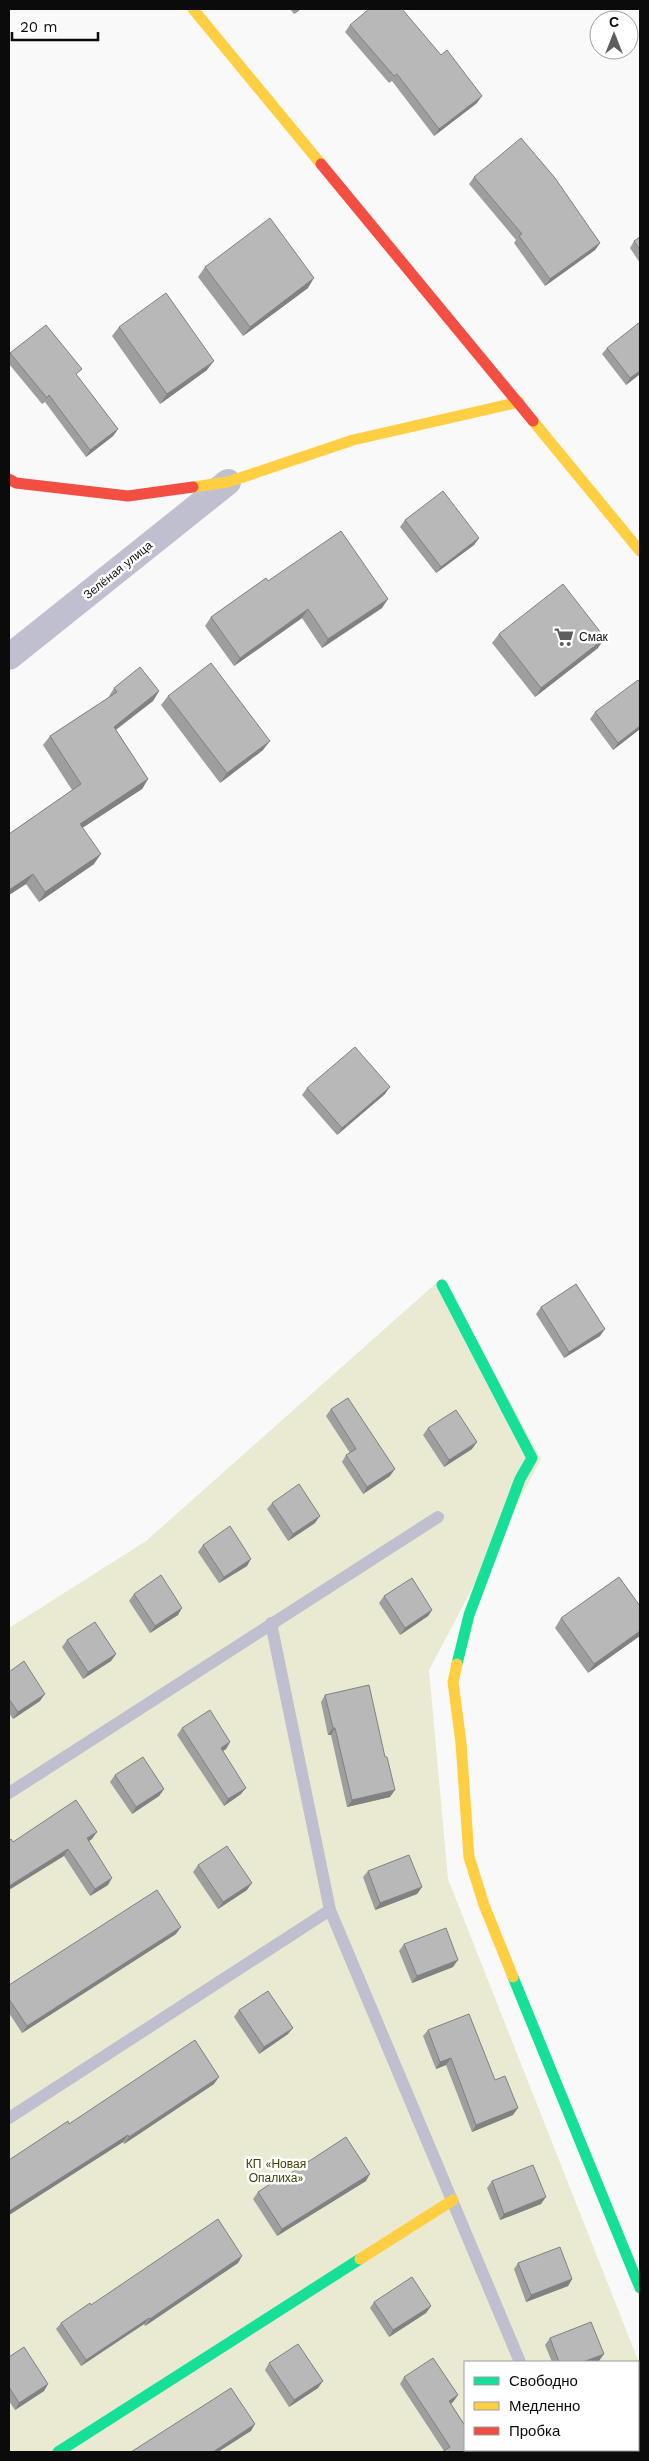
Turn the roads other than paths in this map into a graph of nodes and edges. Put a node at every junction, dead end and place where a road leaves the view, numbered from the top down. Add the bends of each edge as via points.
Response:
1 (193, 9) edge
2 (519, 402) junction
3 (9, 479) edge
4 (228, 482) junction
5 (640, 551) edge
6 (9, 657) edge
7 (442, 1285) dead end
8 (438, 1516) dead end
9 (271, 1623) junction
10 (9, 1794) edge
11 (330, 1910) junction
12 (9, 2118) edge
13 (453, 2200) junction
14 (640, 2288) edge
15 (520, 2361) edge
16 (58, 2452) edge

1 - 2 street
2 - 4 street via 353,440
2 - 5 street
3 - 4 street via 16,483 128,496
4 - 6 street, Зелёная улица
7 - 14 street via 532,1458 520,1479 469,1615 453,1682 469,1857 484,1905
8 - 9 lane
9 - 10 lane
9 - 11 lane
11 - 12 lane
11 - 13 lane
13 - 15 lane
13 - 16 street

